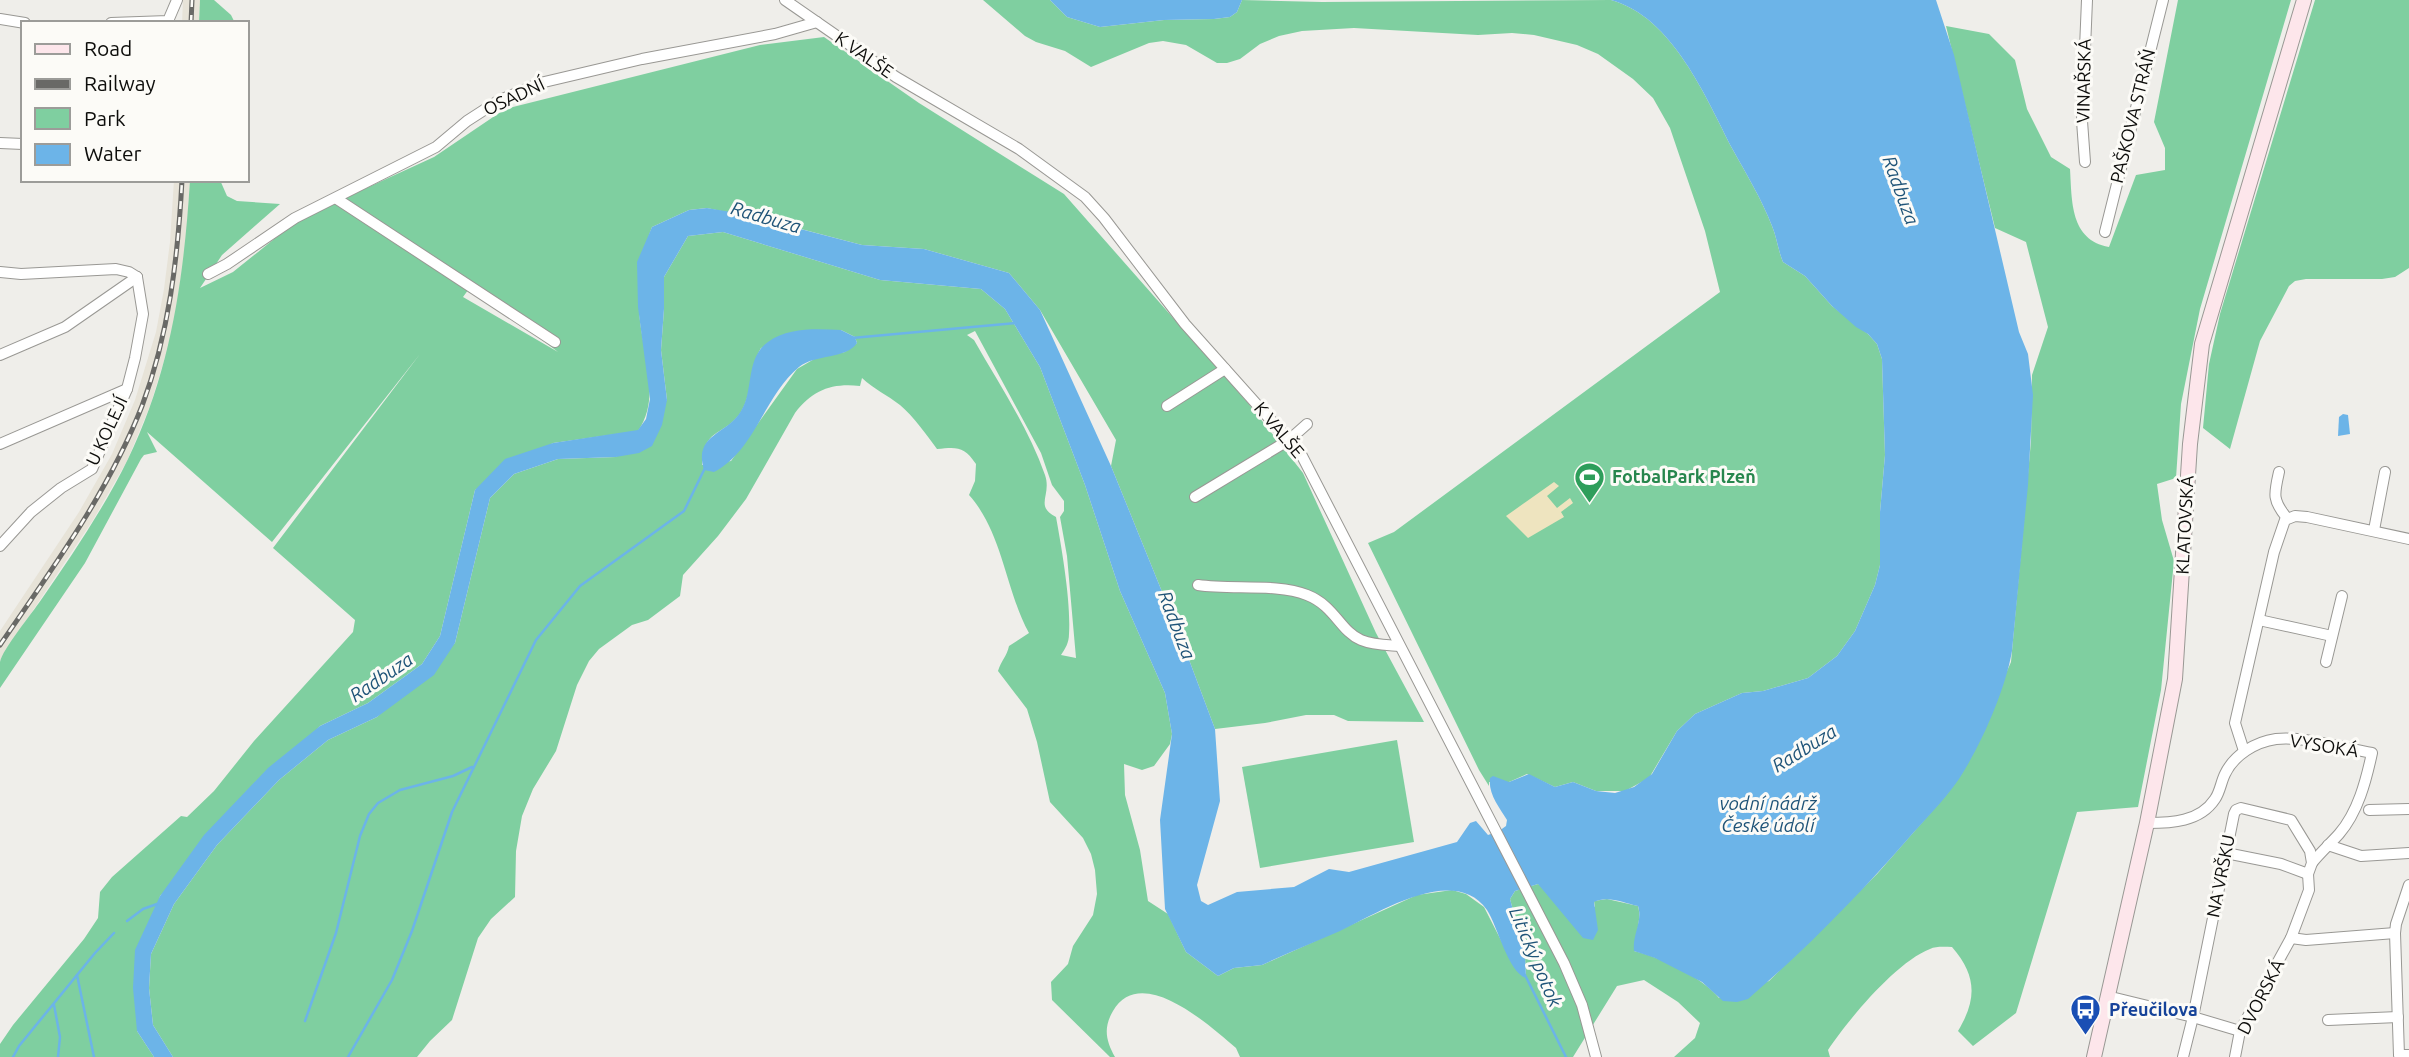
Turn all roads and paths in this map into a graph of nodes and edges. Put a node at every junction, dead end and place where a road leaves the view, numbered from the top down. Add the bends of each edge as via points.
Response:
1 (177, 0) edge
2 (785, 0) edge
3 (2087, 0) edge
4 (2163, 0) edge
5 (2304, 0) edge
6 (0, 19) edge
7 (149, 21) edge
8 (21, 22) edge
9 (817, 22) junction
10 (0, 143) edge
11 (21, 144) edge
12 (2085, 162) dead end
13 (337, 199) junction
14 (2105, 232) dead end
15 (0, 272) edge
16 (208, 274) dead end
17 (137, 277) junction
18 (555, 342) dead end
19 (0, 355) edge
20 (1225, 369) junction
21 (127, 389) junction
22 (1167, 406) dead end
23 (1307, 425) dead end
24 (1289, 440) junction
25 (0, 444) edge
26 (2278, 472) dead end
27 (2385, 472) dead end
28 (1195, 497) dead end
29 (2287, 518) junction
30 (2374, 530) junction
31 (2409, 539) edge
32 (0, 546) edge
33 (1198, 585) dead end
34 (2342, 596) dead end
35 (2259, 620) junction
36 (2332, 636) junction
37 (1399, 646) junction
38 (2326, 662) dead end
39 (2244, 751) junction
40 (2409, 809) edge
41 (2369, 810) dead end
42 (2147, 823) junction
43 (2328, 845) junction
44 (2226, 853) junction
45 (2409, 853) edge
46 (2310, 868) junction
47 (2409, 885) edge
48 (2395, 933) junction
49 (2291, 938) junction
50 (2107, 996) junction
51 (2193, 1017) junction
52 (2398, 1017) junction
53 (2328, 1020) dead end
54 (2241, 1031) junction
55 (2404, 1055) edge
56 (1596, 1057) edge
57 (2094, 1057) edge
58 (2183, 1057) edge
59 (2235, 1057) edge

1 - 7 street via 168,20
2 - 9 street, K VALŠE
3 - 12 street, VINAŘSKÁ via 2082,121
4 - 14 street, PAŠKOVA STRÁŇ
5 - 42 main road, KLATOVSKÁ via 2202,344 2190,444 2176,670
6 - 8 street
9 - 13 street, OSADNÍ via 540,83 498,101 436,147
9 - 20 street, K VALŠE via 896,77 1019,149 1085,197
10 - 11 street
13 - 16 street, OSADNÍ via 295,218
13 - 18 street
15 - 17 street via 116,269
17 - 19 street via 65,327
17 - 21 street, U KOLEJÍ via 143,314
20 - 22 street
20 - 24 street, K VALŠE
21 - 25 street
21 - 32 street, U KOLEJÍ via 92,470 31,512
23 - 24 street
24 - 28 street
24 - 37 street, K VALŠE via 1301,454
26 - 29 street via 2274,496
27 - 30 street
29 - 30 street via 2307,517
29 - 35 street via 2274,552
30 - 31 street
33 - 37 street via 1304,593 1334,612 1360,640
34 - 36 street
35 - 36 street
35 - 39 street via 2235,723
36 - 38 street
37 - 56 street, K VALŠE via 1564,963
39 - 42 street via 2225,773 2215,799 2201,813 2174,822
39 - 43 street, VYSOKÁ via 2267,741 2293,739 2372,753 2366,781 2348,820
40 - 41 street
42 - 50 main road, KLATOVSKÁ
43 - 45 street via 2361,856
43 - 46 street
44 - 46 street
44 - 46 street, NA VRŠKU via 2234,814 2247,809 2291,820 2310,851
44 - 51 street, NA VRŠKU
46 - 49 street, DVORSKÁ via 2309,890
47 - 48 street
48 - 49 street, DVORSKÁ
48 - 52 street
49 - 54 street, DVORSKÁ
50 - 51 street
50 - 57 main road, KLATOVSKÁ
51 - 54 street
51 - 58 street, NA VRŠKU
52 - 53 street
52 - 55 street
54 - 59 street, DVORSKÁ

